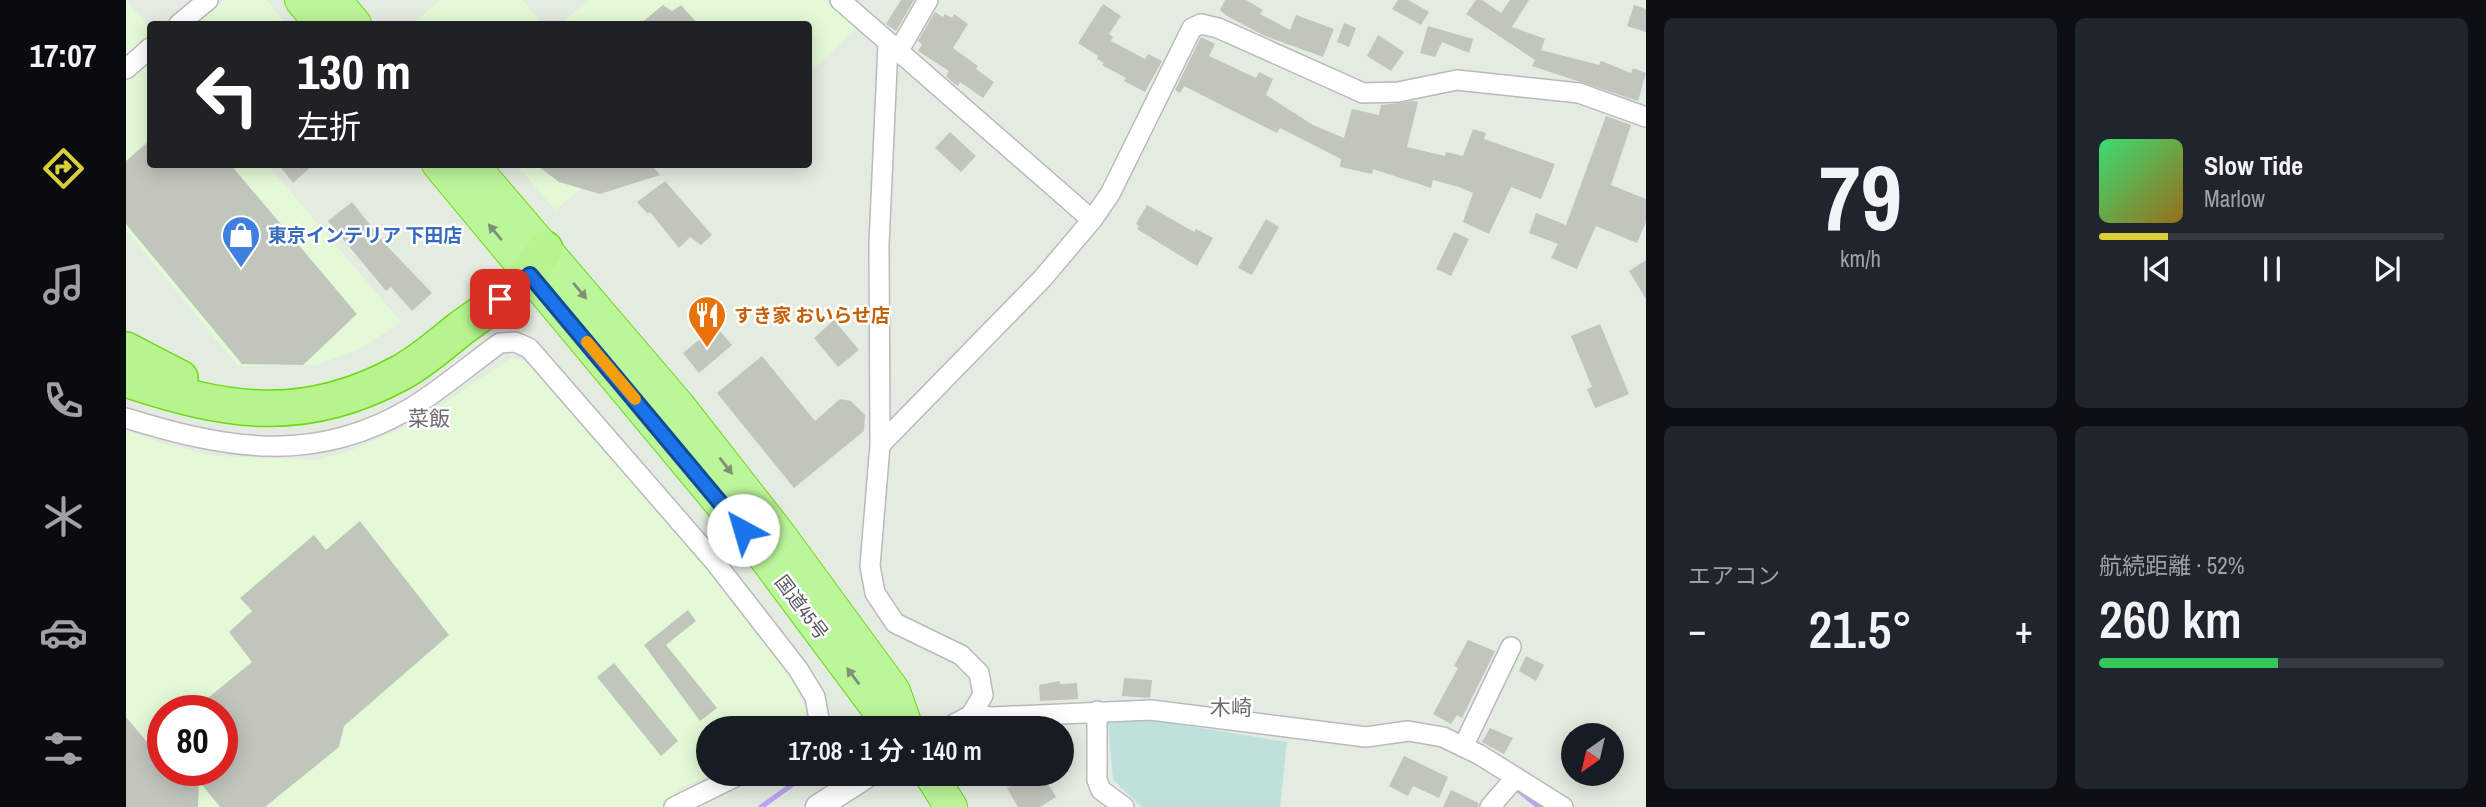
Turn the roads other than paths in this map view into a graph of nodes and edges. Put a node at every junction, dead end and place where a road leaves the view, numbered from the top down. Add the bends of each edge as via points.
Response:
1 (208, 0) edge
2 (301, 0) edge
3 (335, 0) edge
4 (840, 0) edge
5 (928, 0) edge
6 (183, 21) edge
7 (318, 21) edge
8 (352, 21) edge
9 (893, 49) junction
10 (147, 51) edge
11 (126, 69) edge
12 (1646, 117) edge
13 (442, 168) edge
14 (474, 168) edge
15 (1092, 220) junction
16 (530, 261) junction
17 (126, 351) edge
18 (126, 379) edge
19 (126, 418) edge
20 (880, 445) junction
21 (1511, 647) dead end
22 (1097, 711) junction
23 (971, 715) joint
24 (818, 716) edge
25 (885, 716) edge
26 (903, 716) edge
27 (1463, 747) junction
28 (1515, 778) junction
29 (717, 786) edge
30 (850, 786) edge
31 (938, 786) edge
32 (674, 807) edge
33 (818, 807) edge
34 (951, 807) edge
35 (1124, 807) edge
36 (1490, 807) edge
37 (1563, 807) edge

1 - 6 street
2 - 7 highway
3 - 8 highway
4 - 9 street
5 - 9 street
9 - 15 street
9 - 20 street via 879,244
10 - 11 street
12 - 15 street via 1579,93 1457,80 1398,92 1363,93 1201,24 1192,28 1183,42 1110,194
16 -> 13 highway, 国道45号
14 - 16 highway, 国道45号
15 - 20 street via 1042,279
16 - 17 highway via 393,357 351,378 316,387 268,395 214,389 172,375
16 - 18 highway via 402,372 351,397 307,407 255,410 199,402
25 -> 16 highway, 国道45号
16 -> 26 highway, 国道45号 via 679,406 894,691
19 - 24 street via 253,448 350,438 407,410 500,344 515,342 529,348 713,561 798,669 816,697
20 - 23 street via 870,566 874,593 895,623 961,655 979,673 983,695
21 - 27 street
22 - 23 street
22 - 27 street via 1151,710 1366,737 1408,731 1443,737
22 - 35 street via 1097,780 1101,790
27 - 28 street
28 - 36 street
28 - 37 street
29 - 32 street
30 - 33 street
31 - 34 highway

